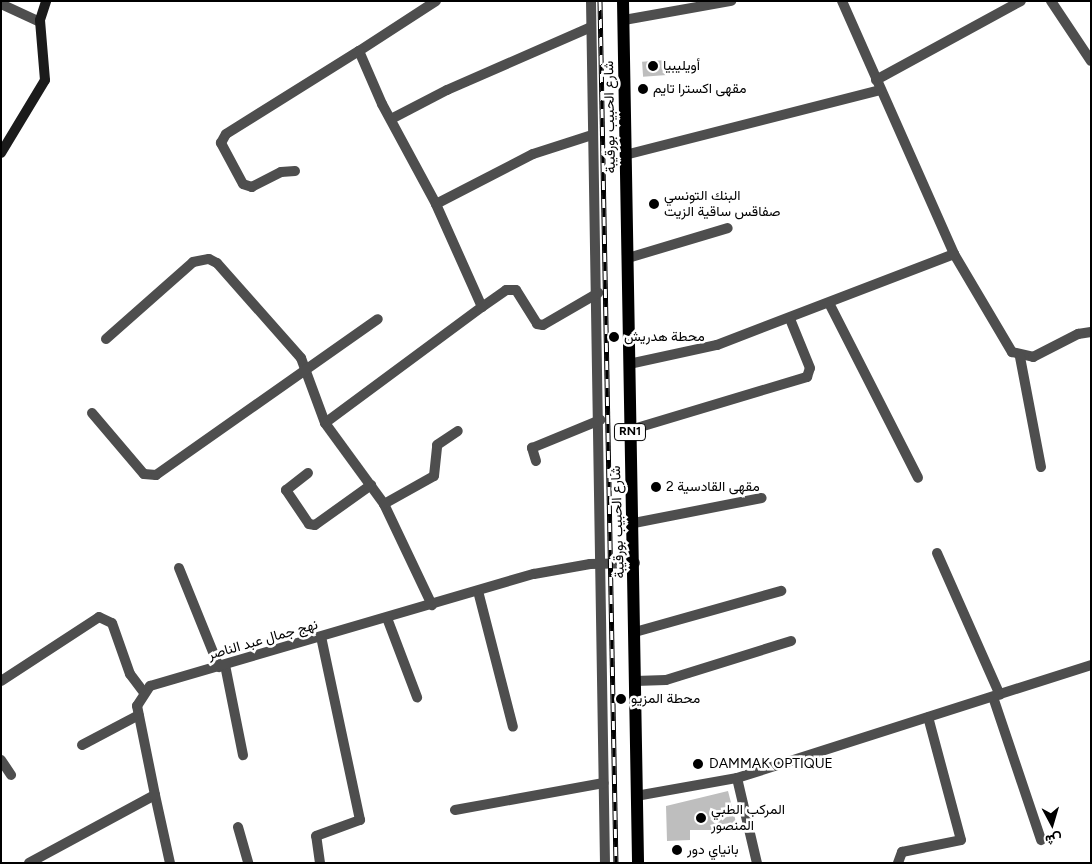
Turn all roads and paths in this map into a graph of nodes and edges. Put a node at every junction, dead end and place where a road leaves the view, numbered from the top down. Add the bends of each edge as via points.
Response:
1 (46, 1) edge
2 (436, 1) edge
3 (591, 1) edge
4 (623, 1) edge
5 (731, 1) edge
6 (842, 1) edge
7 (1021, 1) edge
8 (1051, 1) edge
9 (1, 4) edge
10 (624, 20) junction
11 (40, 22) junction
12 (592, 28) junction
13 (359, 51) junction
14 (1091, 61) edge
15 (878, 85) junction
16 (393, 118) junction
17 (592, 135) junction
18 (1, 153) edge
19 (625, 155) junction
20 (295, 171) dead end
21 (436, 204) junction
22 (728, 228) dead end
23 (954, 254) junction
24 (628, 258) junction
25 (598, 293) junction
26 (829, 303) junction
27 (482, 307) junction
28 (378, 319) dead end
29 (790, 319) junction
30 (1091, 332) edge
31 (106, 339) dead end
32 (1020, 358) junction
33 (629, 364) junction
34 (304, 369) junction
35 (92, 413) dead end
36 (600, 420) junction
37 (325, 423) junction
38 (630, 430) junction
39 (458, 431) dead end
40 (536, 461) dead end
41 (1041, 467) dead end
42 (308, 473) dead end
43 (918, 478) dead end
44 (371, 485) junction
45 (762, 498) dead end
46 (384, 504) junction
47 (634, 523) junction
48 (937, 553) dead end
49 (602, 563) junction
50 (635, 564) junction
51 (179, 568) dead end
52 (478, 591) junction
53 (781, 591) dead end
54 (432, 605) junction
55 (387, 618) junction
56 (635, 632) junction
57 (321, 637) junction
58 (790, 641) dead end
59 (1091, 665) edge
60 (222, 666) junction
61 (635, 681) junction
62 (1, 682) edge
63 (143, 691) junction
64 (996, 696) junction
65 (417, 697) dead end
66 (139, 715) junction
67 (928, 717) junction
68 (513, 727) dead end
69 (82, 746) dead end
70 (243, 756) dead end
71 (1, 760) edge
72 (11, 775) dead end
73 (737, 778) junction
74 (604, 783) junction
75 (155, 795) junction
76 (636, 796) junction
77 (455, 810) dead end
78 (238, 827) dead end
79 (1041, 840) dead end
80 (29, 863) edge
81 (170, 863) edge
82 (248, 863) edge
83 (320, 863) edge
84 (606, 863) edge
85 (638, 863) edge
86 (757, 863) edge
87 (898, 863) edge

1 - 11 street
2 - 13 street
3 - 12 street
4 - 10 main road, شارع الحبيب بورقيبة / RN1
5 - 10 street
6 - 15 street
7 - 15 street
8 - 14 street
9 - 11 street
10 - 19 main road, شارع الحبيب بورقيبة / RN1
11 - 18 street via 45,80
12 - 16 street via 447,90
12 - 17 street
13 - 16 street
13 - 20 street via 226,134 221,143 243,184 252,187 281,172
15 - 19 street
15 - 23 street
16 - 21 street
17 - 21 street via 533,154
17 - 25 street
19 - 24 main road, شارع الحبيب بورقيبة / RN1
21 - 27 street
22 - 24 street
23 - 26 street
23 - 32 street via 1012,352
24 - 33 main road, شارع الحبيب بورقيبة / RN1
25 - 27 street via 543,326 516,290 506,290
25 - 36 street
26 - 29 street
26 - 43 street
27 - 37 street
28 - 34 street
29 - 33 street via 717,345
29 - 38 street via 810,368 807,377
30 - 32 street via 1078,334 1033,357
31 - 34 street via 193,262 209,259 301,358
32 - 41 street
33 - 38 main road, شارع الحبيب بورقيبة / RN1
34 - 35 street via 156,475 144,474
34 - 37 street
36 - 40 street via 532,448
36 - 49 street
37 - 44 street
38 - 47 main road, شارع الحبيب بورقيبة / RN1
39 - 46 street via 437,445 434,476
42 - 44 street via 286,490 309,524 315,525
44 - 46 street
45 - 47 street
46 - 54 street
47 - 50 main road, شارع الحبيب بورقيبة / RN1
48 - 64 street
49 - 50 street, نهج جمال عبد الناصر
49 - 52 street, نهج جمال عبد الناصر via 534,574
49 - 74 street
50 - 56 main road, شارع الحبيب بورقيبة / RN1
51 - 60 street
52 - 54 street, نهج جمال عبد الناصر
52 - 68 street
53 - 56 street
54 - 55 street, نهج جمال عبد الناصر
55 - 57 street, نهج جمال عبد الناصر
55 - 65 street
56 - 61 main road, شارع الحبيب بورقيبة / RN1
57 - 60 street, نهج جمال عبد الناصر
57 - 83 street via 360,820 316,836
58 - 61 street via 666,680
59 - 64 street
60 - 63 street, نهج جمال عبد الناصر
60 - 70 street
61 - 76 main road, شارع الحبيب بورقيبة / RN1
62 - 63 street via 99,617 112,623 130,674
63 - 66 street
64 - 67 street
64 - 79 street
66 - 69 street
66 - 75 street
67 - 73 street
67 - 87 street via 961,840 902,852
71 - 72 street
73 - 76 street
73 - 86 street
74 - 77 street
74 - 84 street
75 - 80 street
75 - 81 street
76 - 85 main road, شارع الحبيب بورقيبة / RN1
78 - 82 street

